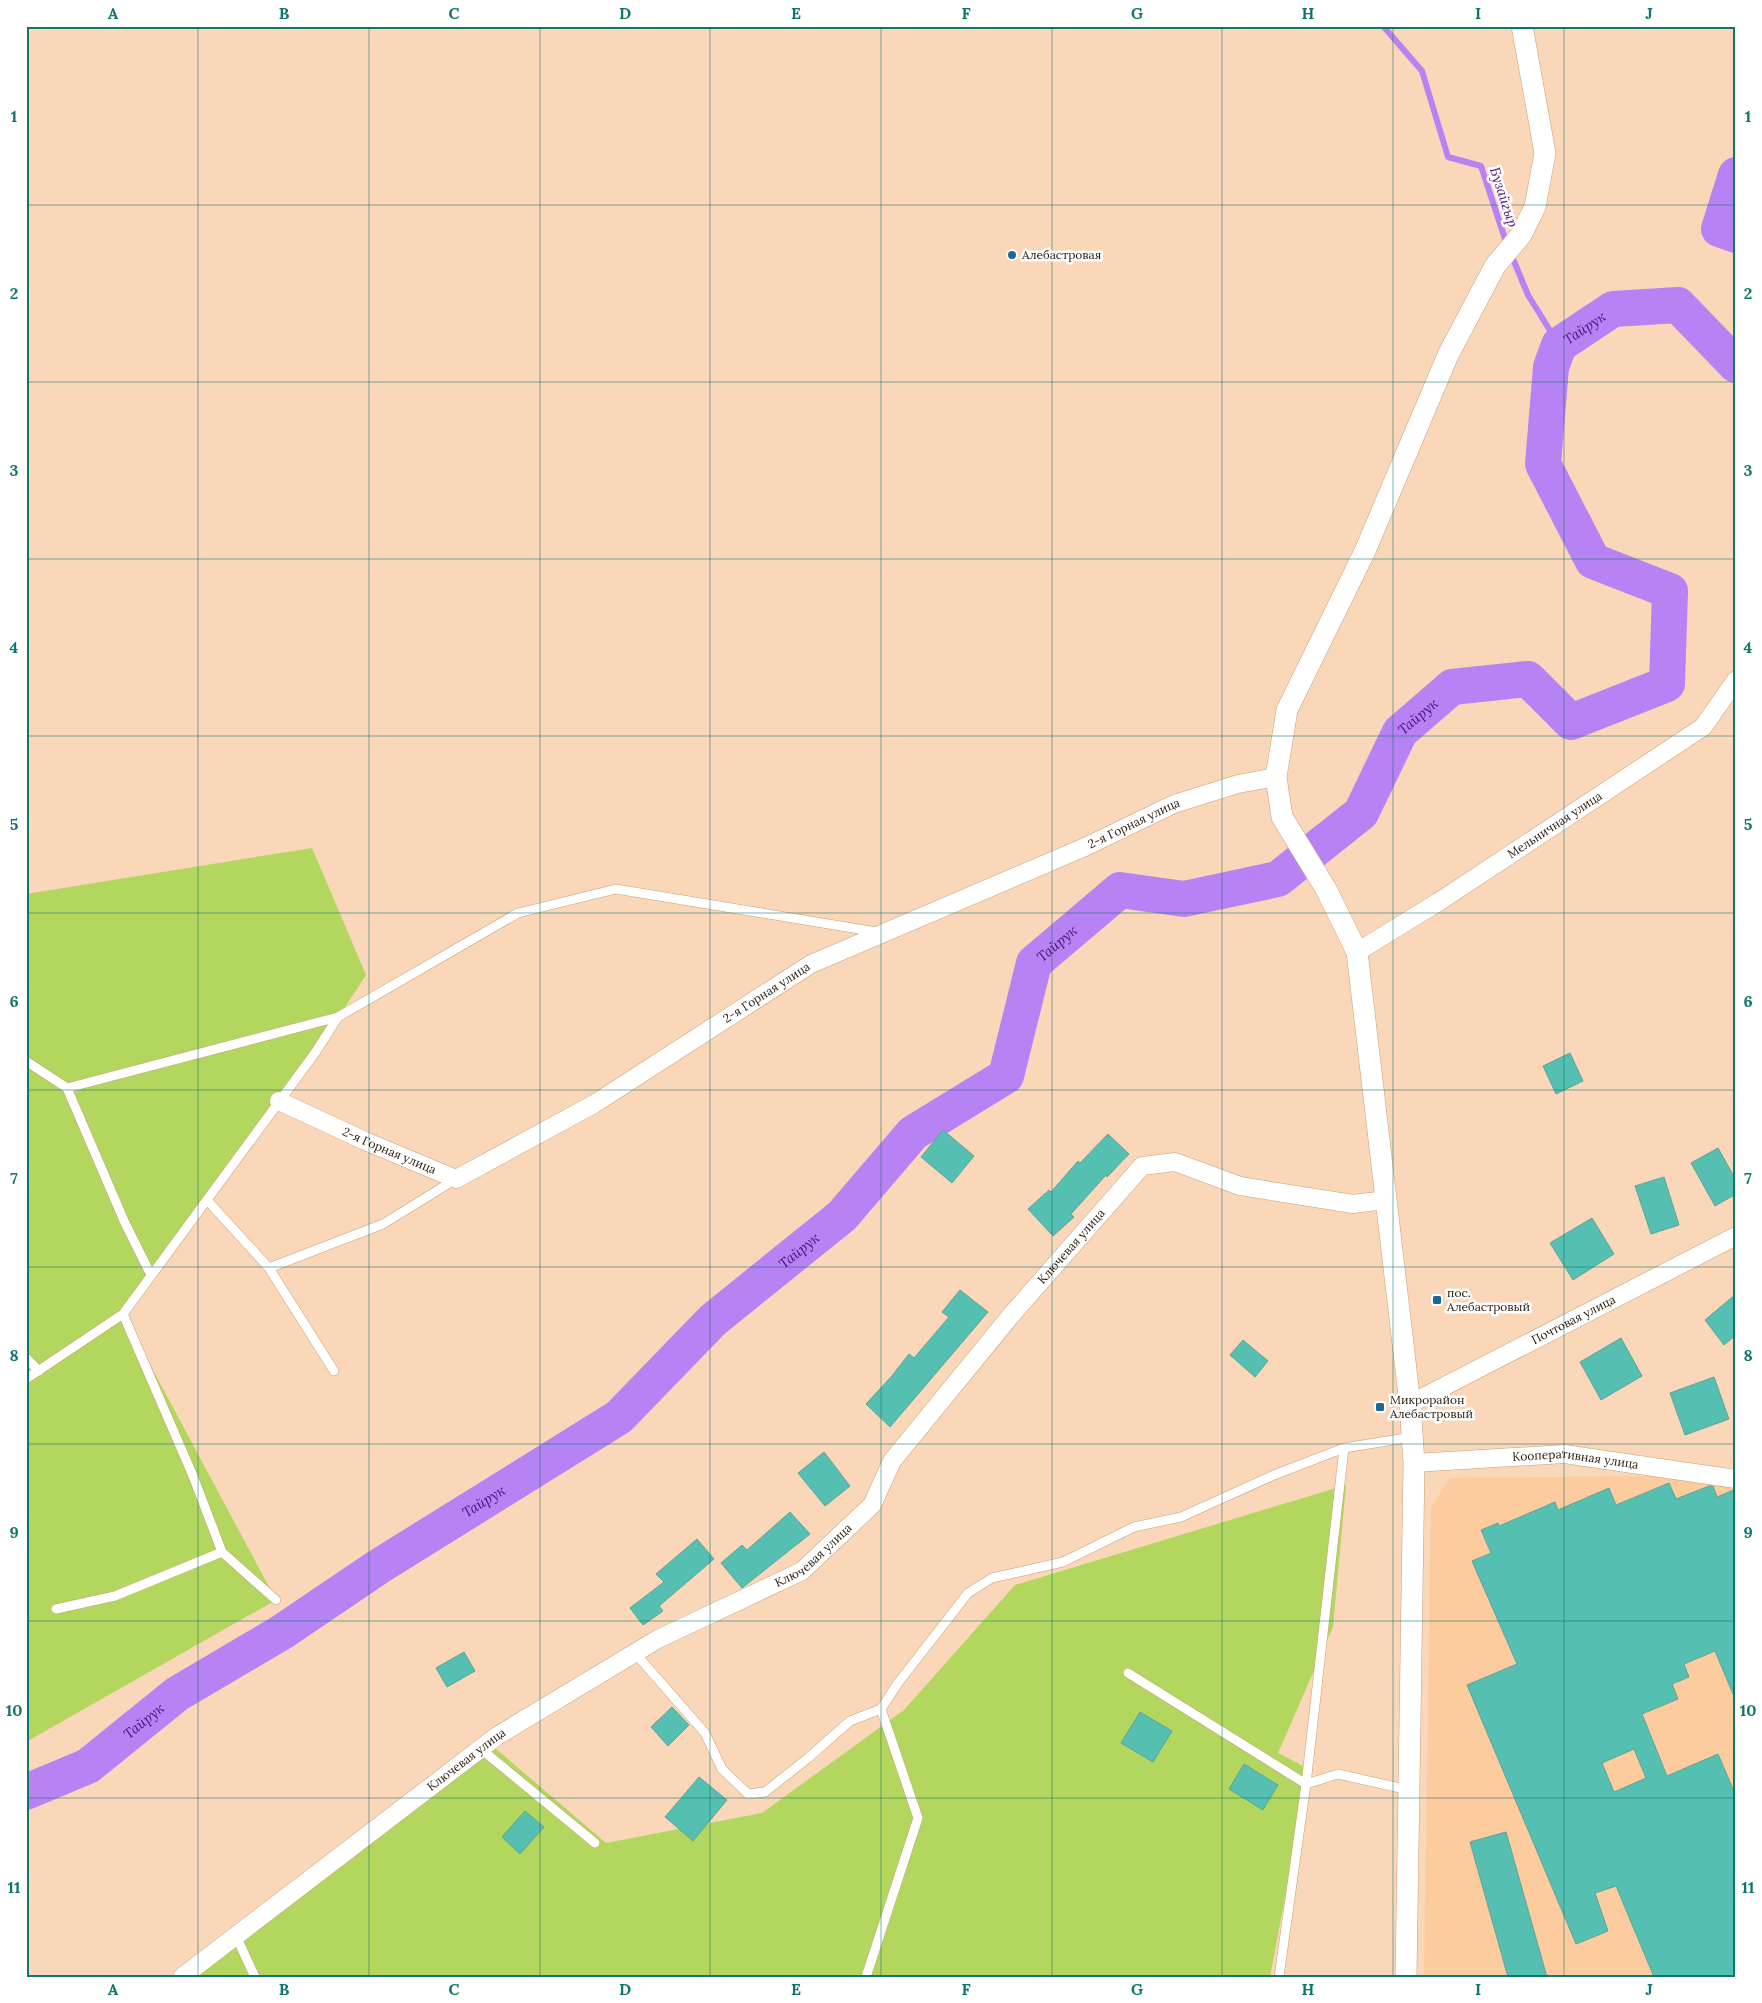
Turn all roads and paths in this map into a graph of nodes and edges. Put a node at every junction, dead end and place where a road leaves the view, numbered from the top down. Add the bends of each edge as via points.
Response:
1 (1522, 26) edge
2 (1736, 680) edge
3 (1276, 777) junction
4 (884, 933) junction
5 (1357, 952) junction
6 (338, 1017) junction
7 (26, 1061) edge
8 (67, 1088) junction
9 (280, 1101) junction
10 (456, 1179) junction
11 (207, 1200) junction
12 (1386, 1200) junction
13 (1736, 1236) edge
14 (268, 1268) junction
15 (152, 1275) junction
16 (123, 1314) junction
17 (26, 1358) edge
18 (39, 1371) junction
19 (334, 1371) dead end
20 (26, 1380) edge
21 (1410, 1404) junction
22 (1412, 1436) junction
23 (1344, 1448) junction
24 (1414, 1463) junction
25 (1736, 1478) edge
26 (222, 1552) junction
27 (276, 1600) dead end
28 (56, 1608) dead end
29 (635, 1653) junction
30 (1128, 1673) dead end
31 (881, 1709) junction
32 (481, 1748) junction
33 (1306, 1784) junction
34 (1409, 1790) junction
35 (595, 1843) dead end
36 (236, 1936) junction
37 (182, 1977) edge
38 (255, 1977) edge
39 (866, 1977) edge
40 (1279, 1977) edge
41 (1406, 1977) edge

1 - 3 street via 1545,153 1536,206 1521,235 1495,266 1448,355 1365,551 1287,710
2 - 5 street, Мельничная улица via 1703,727 1433,906
3 - 4 street, 2-я Горная улица via 1238,784 1174,804 1085,847
3 - 5 street via 1282,817 1326,889
4 - 6 lane via 616,889 518,913
4 - 10 street, 2-я Горная улица via 811,964 594,1104
5 - 12 street
6 - 8 lane
6 - 9 lane
7 - 8 lane
8 - 15 lane via 124,1223
9 - 10 street, 2-я Горная улица via 365,1142
9 - 11 lane
10 - 14 lane via 383,1224
11 - 14 lane
11 - 15 lane
12 - 21 street
12 - 29 street, Ключевая улица via 1353,1204 1240,1186 1175,1162 1142,1166 1013,1313 892,1461 872,1505 802,1571
13 - 21 street, Почтовая улица
14 - 19 lane
15 - 16 lane
16 - 18 lane
16 - 26 lane
17 - 18 lane
18 - 20 lane
21 - 22 street
22 - 23 lane
22 - 24 street
23 - 31 lane via 1181,1517 1134,1527 1063,1562 992,1578 968,1593
23 - 33 lane
24 - 25 street, Кооперативная улица via 1564,1454
24 - 34 street
26 - 27 lane
26 - 28 lane via 115,1596
29 - 31 lane via 705,1733 722,1769 748,1794 765,1792 850,1721
29 - 32 street, Ключевая улица
30 - 33 lane
31 - 39 lane via 918,1818
32 - 35 lane
32 - 36 street, Ключевая улица
33 - 34 lane via 1338,1774
33 - 40 lane
34 - 41 street
36 - 37 street, Ключевая улица
36 - 38 lane

